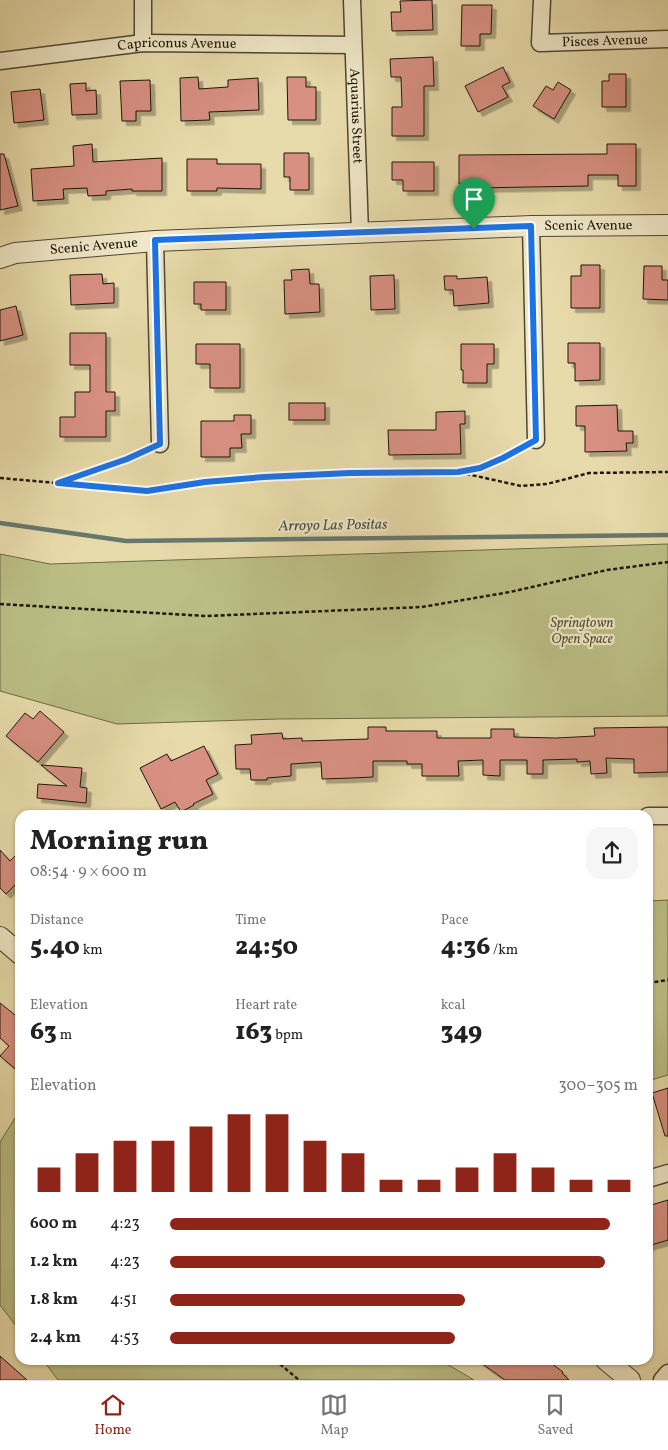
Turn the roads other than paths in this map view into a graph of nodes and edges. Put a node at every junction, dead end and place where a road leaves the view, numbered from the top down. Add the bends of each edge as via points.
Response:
1 (143, 0) edge
2 (352, 0) edge
3 (542, 0) edge
4 (668, 39) edge
5 (143, 44) junction
6 (353, 45) junction
7 (0, 61) edge
8 (668, 225) edge
9 (531, 226) junction
10 (360, 233) junction
11 (155, 240) junction
12 (0, 258) edge
13 (536, 440) road end
14 (160, 444) road end
15 (653, 816) edge
16 (668, 816) edge
17 (0, 937) edge
18 (15, 950) edge
19 (668, 1173) edge
20 (653, 1178) edge
21 (612, 1365) edge
22 (668, 1373) edge
23 (630, 1380) edge
24 (662, 1380) edge

1 - 5 street
2 - 6 street, Aquarius Street
3 - 4 street, Pisces Avenue via 540,43
5 - 6 street, Capriconus Avenue
5 - 7 street, Capriconus Avenue
6 - 10 street, Aquarius Street
8 - 9 street, Scenic Avenue
9 - 10 street, Scenic Avenue
9 - 13 street
10 - 11 street, Scenic Avenue
11 - 12 street, Scenic Avenue via 15,253
11 - 14 street
15 - 16 street
17 - 18 street
19 - 20 street
21 - 23 street
22 - 24 street

